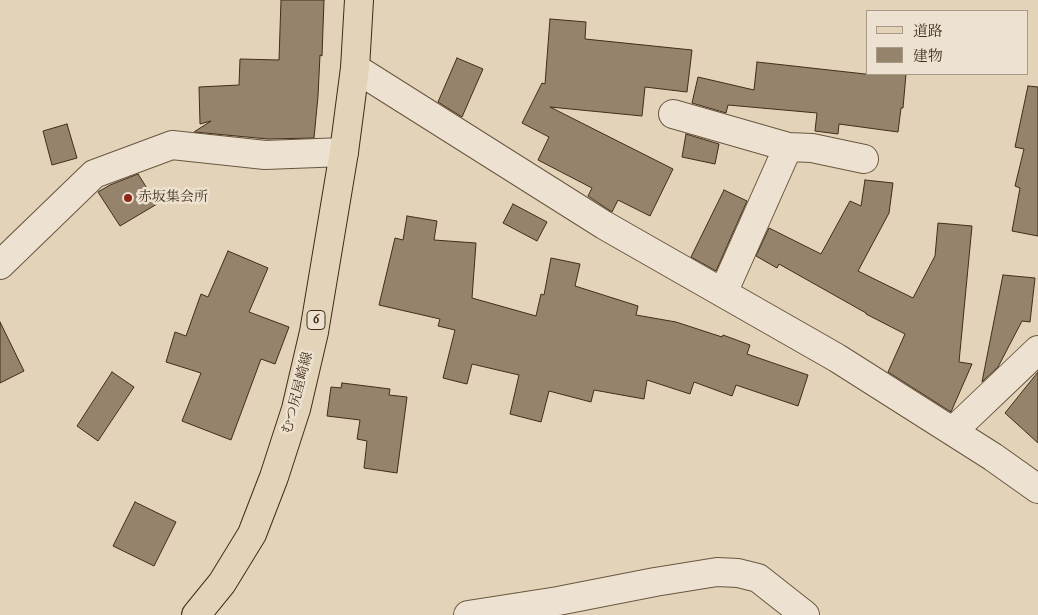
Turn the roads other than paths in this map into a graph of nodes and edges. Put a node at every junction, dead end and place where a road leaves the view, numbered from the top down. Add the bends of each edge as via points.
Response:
1 (359, 0) edge
2 (355, 68) junction
3 (673, 114) dead end
4 (788, 146) junction
5 (344, 152) junction
6 (864, 159) dead end
7 (0, 264) edge
8 (724, 293) junction
9 (1038, 350) edge
10 (953, 431) junction
11 (1038, 489) edge
12 (498, 610) junction
13 (196, 615) edge
14 (468, 615) edge
15 (526, 615) edge
16 (805, 615) edge

1 - 2 main road, むつ尻屋崎線 / 6
2 - 5 main road, むつ尻屋崎線 / 6
2 - 8 street via 604,225
3 - 4 street
4 - 6 street
4 - 8 street
5 - 7 street via 265,155 172,145 94,174
5 - 13 main road, むつ尻屋崎線 / 6 via 314,332 296,409 252,534 222,584
8 - 10 street via 837,358
9 - 10 street
10 - 11 street
12 - 14 street
12 - 15 street
12 - 16 street via 717,572 758,578

